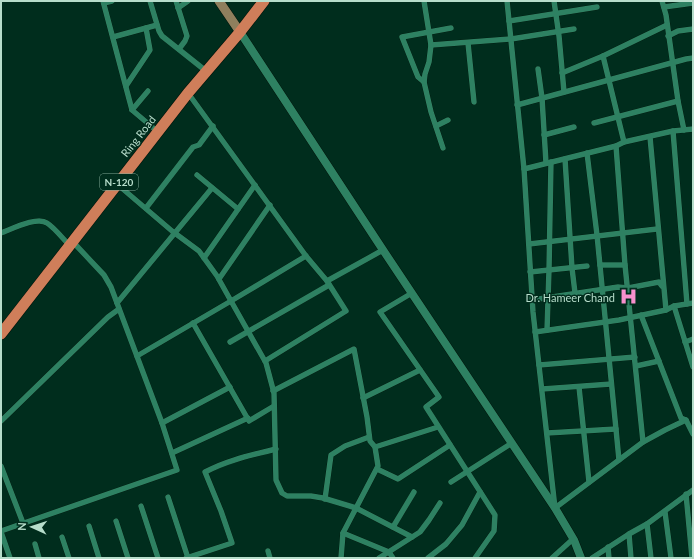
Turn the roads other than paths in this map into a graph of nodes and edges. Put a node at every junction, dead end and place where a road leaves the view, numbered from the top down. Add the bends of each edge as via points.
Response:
1 (112, 1) edge
2 (150, 1) edge
3 (176, 1) edge
4 (188, 1) edge
5 (220, 1) edge
6 (264, 1) edge
7 (424, 1) edge
8 (507, 1) edge
9 (554, 1) edge
10 (662, 1) edge
11 (104, 2) edge
12 (693, 3) edge
13 (597, 7) dead end
14 (664, 7) junction
15 (178, 8) junction
16 (556, 14) junction
17 (509, 21) junction
18 (157, 24) junction
19 (667, 26) junction
20 (146, 28) junction
21 (451, 28) dead end
22 (574, 29) dead end
23 (693, 29) edge
24 (558, 31) junction
25 (240, 32) junction
26 (428, 32) junction
27 (668, 36) junction
28 (113, 37) junction
29 (511, 39) junction
30 (468, 43) junction
31 (431, 45) junction
32 (179, 49) junction
33 (603, 56) junction
34 (693, 58) edge
35 (672, 63) junction
36 (538, 69) dead end
37 (206, 71) junction
38 (562, 73) junction
39 (609, 80) junction
40 (424, 82) junction
41 (126, 86) junction
42 (148, 92) dead end
43 (564, 92) junction
44 (188, 93) junction
45 (542, 98) junction
46 (678, 101) junction
47 (474, 102) dead end
48 (518, 105) junction
49 (132, 110) junction
50 (618, 117) junction
51 (448, 120) dead end
52 (594, 123) dead end
53 (213, 126) junction
54 (436, 126) junction
55 (574, 127) dead end
56 (693, 129) edge
57 (684, 130) junction
58 (673, 131) junction
59 (158, 132) junction
60 (544, 136) junction
61 (650, 137) junction
62 (624, 142) junction
63 (616, 146) junction
64 (443, 148) dead end
65 (587, 153) junction
66 (565, 159) junction
67 (548, 163) junction
68 (524, 169) junction
69 (197, 175) dead end
70 (117, 184) junction
71 (254, 185) junction
72 (212, 188) junction
73 (270, 205) junction
74 (146, 208) junction
75 (238, 209) junction
76 (658, 229) junction
77 (623, 232) junction
78 (1, 233) edge
79 (175, 233) junction
80 (597, 235) junction
81 (570, 239) junction
82 (550, 242) junction
83 (71, 244) junction
84 (529, 244) junction
85 (383, 250) junction
86 (306, 256) junction
87 (204, 258) junction
88 (600, 265) junction
89 (625, 265) junction
90 (587, 266) dead end
91 (572, 268) junction
92 (550, 270) junction
93 (530, 272) junction
94 (219, 280) junction
95 (328, 283) junction
96 (662, 286) junction
97 (628, 288) junction
98 (602, 289) junction
99 (412, 293) junction
100 (575, 293) junction
101 (548, 297) junction
102 (532, 300) junction
103 (230, 301) junction
104 (693, 303) edge
105 (687, 304) junction
106 (118, 306) junction
107 (674, 306) junction
108 (666, 310) junction
109 (641, 315) junction
110 (631, 317) junction
111 (605, 322) junction
112 (194, 323) junction
113 (547, 330) junction
114 (248, 332) junction
115 (535, 332) junction
116 (1, 334) edge
117 (693, 339) edge
118 (230, 342) dead end
119 (685, 342) junction
120 (137, 356) junction
121 (635, 356) junction
122 (609, 359) junction
123 (265, 361) junction
124 (659, 361) junction
125 (539, 365) junction
126 (636, 366) junction
127 (693, 367) edge
128 (420, 370) junction
129 (611, 384) junction
130 (230, 387) junction
131 (579, 387) junction
132 (542, 389) junction
133 (274, 391) junction
134 (363, 398) junction
135 (274, 406) junction
136 (248, 418) junction
137 (686, 420) junction
138 (1, 421) edge
139 (162, 423) junction
140 (438, 427) junction
141 (616, 429) junction
142 (583, 431) junction
143 (547, 433) junction
144 (693, 434) edge
145 (369, 437) junction
146 (643, 442) junction
147 (512, 443) junction
148 (450, 445) junction
149 (375, 447) junction
150 (276, 449) junction
151 (172, 453) junction
152 (619, 460) junction
153 (1, 466) edge
154 (377, 469) junction
155 (467, 472) junction
156 (451, 482) dead end
157 (589, 482) junction
158 (693, 490) edge
159 (414, 492) dead end
160 (480, 492) junction
161 (686, 494) junction
162 (168, 497) dead end
163 (325, 499) junction
164 (440, 503) dead end
165 (141, 506) dead end
166 (356, 508) junction
167 (555, 508) junction
168 (665, 512) junction
169 (116, 521) dead end
170 (23, 523) junction
171 (647, 524) junction
172 (89, 526) dead end
173 (393, 527) junction
174 (1, 532) edge
175 (343, 533) junction
176 (628, 534) junction
177 (62, 536) dead end
178 (412, 537) junction
179 (573, 539) junction
180 (35, 544) dead end
181 (608, 548) junction
182 (268, 551) dead end
183 (389, 552) junction
184 (10, 558) edge
185 (39, 558) edge
186 (70, 558) edge
187 (99, 558) edge
188 (128, 558) edge
189 (158, 558) edge
190 (187, 558) edge
191 (270, 558) edge
192 (341, 558) edge
193 (379, 558) edge
194 (393, 558) edge
195 (428, 558) edge
196 (475, 558) edge
197 (552, 558) edge
198 (581, 558) edge
199 (592, 558) edge
200 (609, 558) edge
201 (631, 558) edge
202 (651, 558) edge
203 (671, 558) edge
204 (692, 558) edge

1 - 11 street
2 - 18 street
3 - 15 street
4 - 15 street
5 - 25 main road
6 - 25 highway, N-120
7 - 26 street
8 - 17 street
9 - 16 street
10 - 14 street
11 - 28 street
12 - 14 street
13 - 16 street
14 - 19 street
15 - 32 street via 187,36
16 - 17 street
16 - 24 street
17 - 29 street
18 - 20 street
18 - 32 street via 162,36
19 - 27 street
19 - 33 street
20 - 28 street
20 - 41 street via 150,50
21 - 26 street
22 - 24 street
23 - 27 street via 678,31
24 - 29 street
24 - 38 street
25 - 37 highway, Ring Road / N-120
25 - 85 street
26 - 31 street
26 - 40 street via 402,37 418,77
27 - 35 street
28 - 41 street
29 - 30 street
29 - 48 street
30 - 31 street
30 - 47 street
31 - 40 street
32 - 37 street
33 - 38 street
33 - 39 street
34 - 35 street
35 - 39 street
35 - 46 street
36 - 45 street
37 - 44 highway, Ring Road / N-120
38 - 43 street
39 - 43 street
39 - 50 street
40 - 54 street
41 - 49 street
42 - 49 street
43 - 45 street
44 - 53 street
44 - 59 highway, Ring Road / N-120
45 - 48 street
45 - 60 street
46 - 50 street
46 - 57 street
48 - 68 street
49 - 59 street
50 - 52 street
50 - 62 street
51 - 54 street
53 - 71 street
53 - 74 street via 199,145 192,147
54 - 64 street
55 - 60 street
56 - 57 street
57 - 58 street
58 - 61 street
58 - 105 street
59 - 70 highway, Ring Road / N-120
60 - 67 street
61 - 62 street
61 - 76 street
62 - 63 street
63 - 65 street
63 - 77 street
65 - 66 street
65 - 80 street
66 - 67 street
66 - 81 street
67 - 68 street
67 - 82 street
68 - 84 street
69 - 72 street
70 - 74 street
70 - 83 highway, Ring Road / N-120
71 - 73 street
71 - 75 street
72 - 75 street
72 - 79 street
73 - 86 street
73 - 94 street
74 - 79 street
75 - 87 street
76 - 77 street
76 - 96 street
77 - 80 street
77 - 89 street
78 - 83 street via 33,221 41,221 47,223
79 - 87 street via 199,250
79 - 106 street
80 - 81 street
80 - 88 street
81 - 82 street
81 - 91 street
82 - 84 street
82 - 92 street
83 - 106 street via 104,275
83 - 116 highway, Ring Road / N-120
84 - 93 street
85 - 95 street
85 - 99 street
86 - 95 street
86 - 103 street
87 - 94 street
88 - 89 street
88 - 98 street
89 - 97 street
90 - 91 street
91 - 92 street
91 - 100 street
92 - 93 street
92 - 101 street
93 - 102 street
94 - 103 street
95 - 114 street
95 - 123 street via 346,312
96 - 97 street via 659,282
96 - 108 street
97 - 98 street
97 - 110 street
98 - 100 street
98 - 111 street
99 - 128 street via 380,312
99 - 147 street
100 - 101 street
101 - 102 street
101 - 113 street
102 - 115 street
103 - 112 street
103 - 114 street
104 - 105 street
105 - 107 street
106 - 120 street
106 - 138 street
107 - 108 street
107 - 119 street
108 - 109 street
109 - 110 street
109 - 124 street
110 - 111 street
110 - 121 street
111 - 113 street
111 - 122 street
112 - 120 street
112 - 130 street
113 - 115 street
114 - 118 street
114 - 123 street
115 - 125 street
117 - 119 street
119 - 127 street
120 - 139 street
121 - 122 street
121 - 126 street
122 - 125 street
122 - 129 street
123 - 133 street
124 - 126 street
124 - 137 street via 681,418
125 - 132 street
126 - 146 street
128 - 134 street
128 - 140 street via 439,397 426,407
129 - 131 street
129 - 141 street
130 - 136 street
130 - 139 street
131 - 132 street
131 - 142 street
132 - 143 street
133 - 134 street via 354,348
133 - 135 street
134 - 145 street
135 - 136 street via 250,421
135 - 150 street
136 - 151 street
137 - 144 street
137 - 146 street
139 - 151 street
140 - 148 street
140 - 149 street
141 - 142 street
141 - 152 street
142 - 143 street
142 - 157 street
143 - 167 street
145 - 149 street
145 - 163 street via 345,446 331,456
146 - 152 street
147 - 155 street
147 - 167 street
148 - 154 street via 398,478
148 - 155 street
149 - 154 street
150 - 163 street via 276,480 282,493 287,496
150 - 190 street via 231,461 205,472 232,543
151 - 170 street via 177,470
152 - 157 street
153 - 170 street
154 - 166 street
155 - 156 street
155 - 160 street
157 - 167 street
158 - 161 street
159 - 173 street
160 - 195 street via 462,525 446,544
160 - 196 street via 494,515 495,524 494,531
161 - 168 street
161 - 204 street
162 - 190 street
163 - 166 street
164 - 178 street via 425,526
165 - 189 street
166 - 173 street
166 - 175 street
167 - 179 street
168 - 171 street
168 - 203 street
169 - 188 street
170 - 174 street
171 - 176 street
171 - 202 street
172 - 187 street
173 - 178 street
174 - 184 street
175 - 183 street
175 - 192 street
176 - 181 street
176 - 201 street
177 - 186 street
178 - 183 street
179 - 197 street
179 - 198 street
180 - 185 street
181 - 199 street
181 - 200 street
182 - 191 street
183 - 193 street
183 - 194 street

